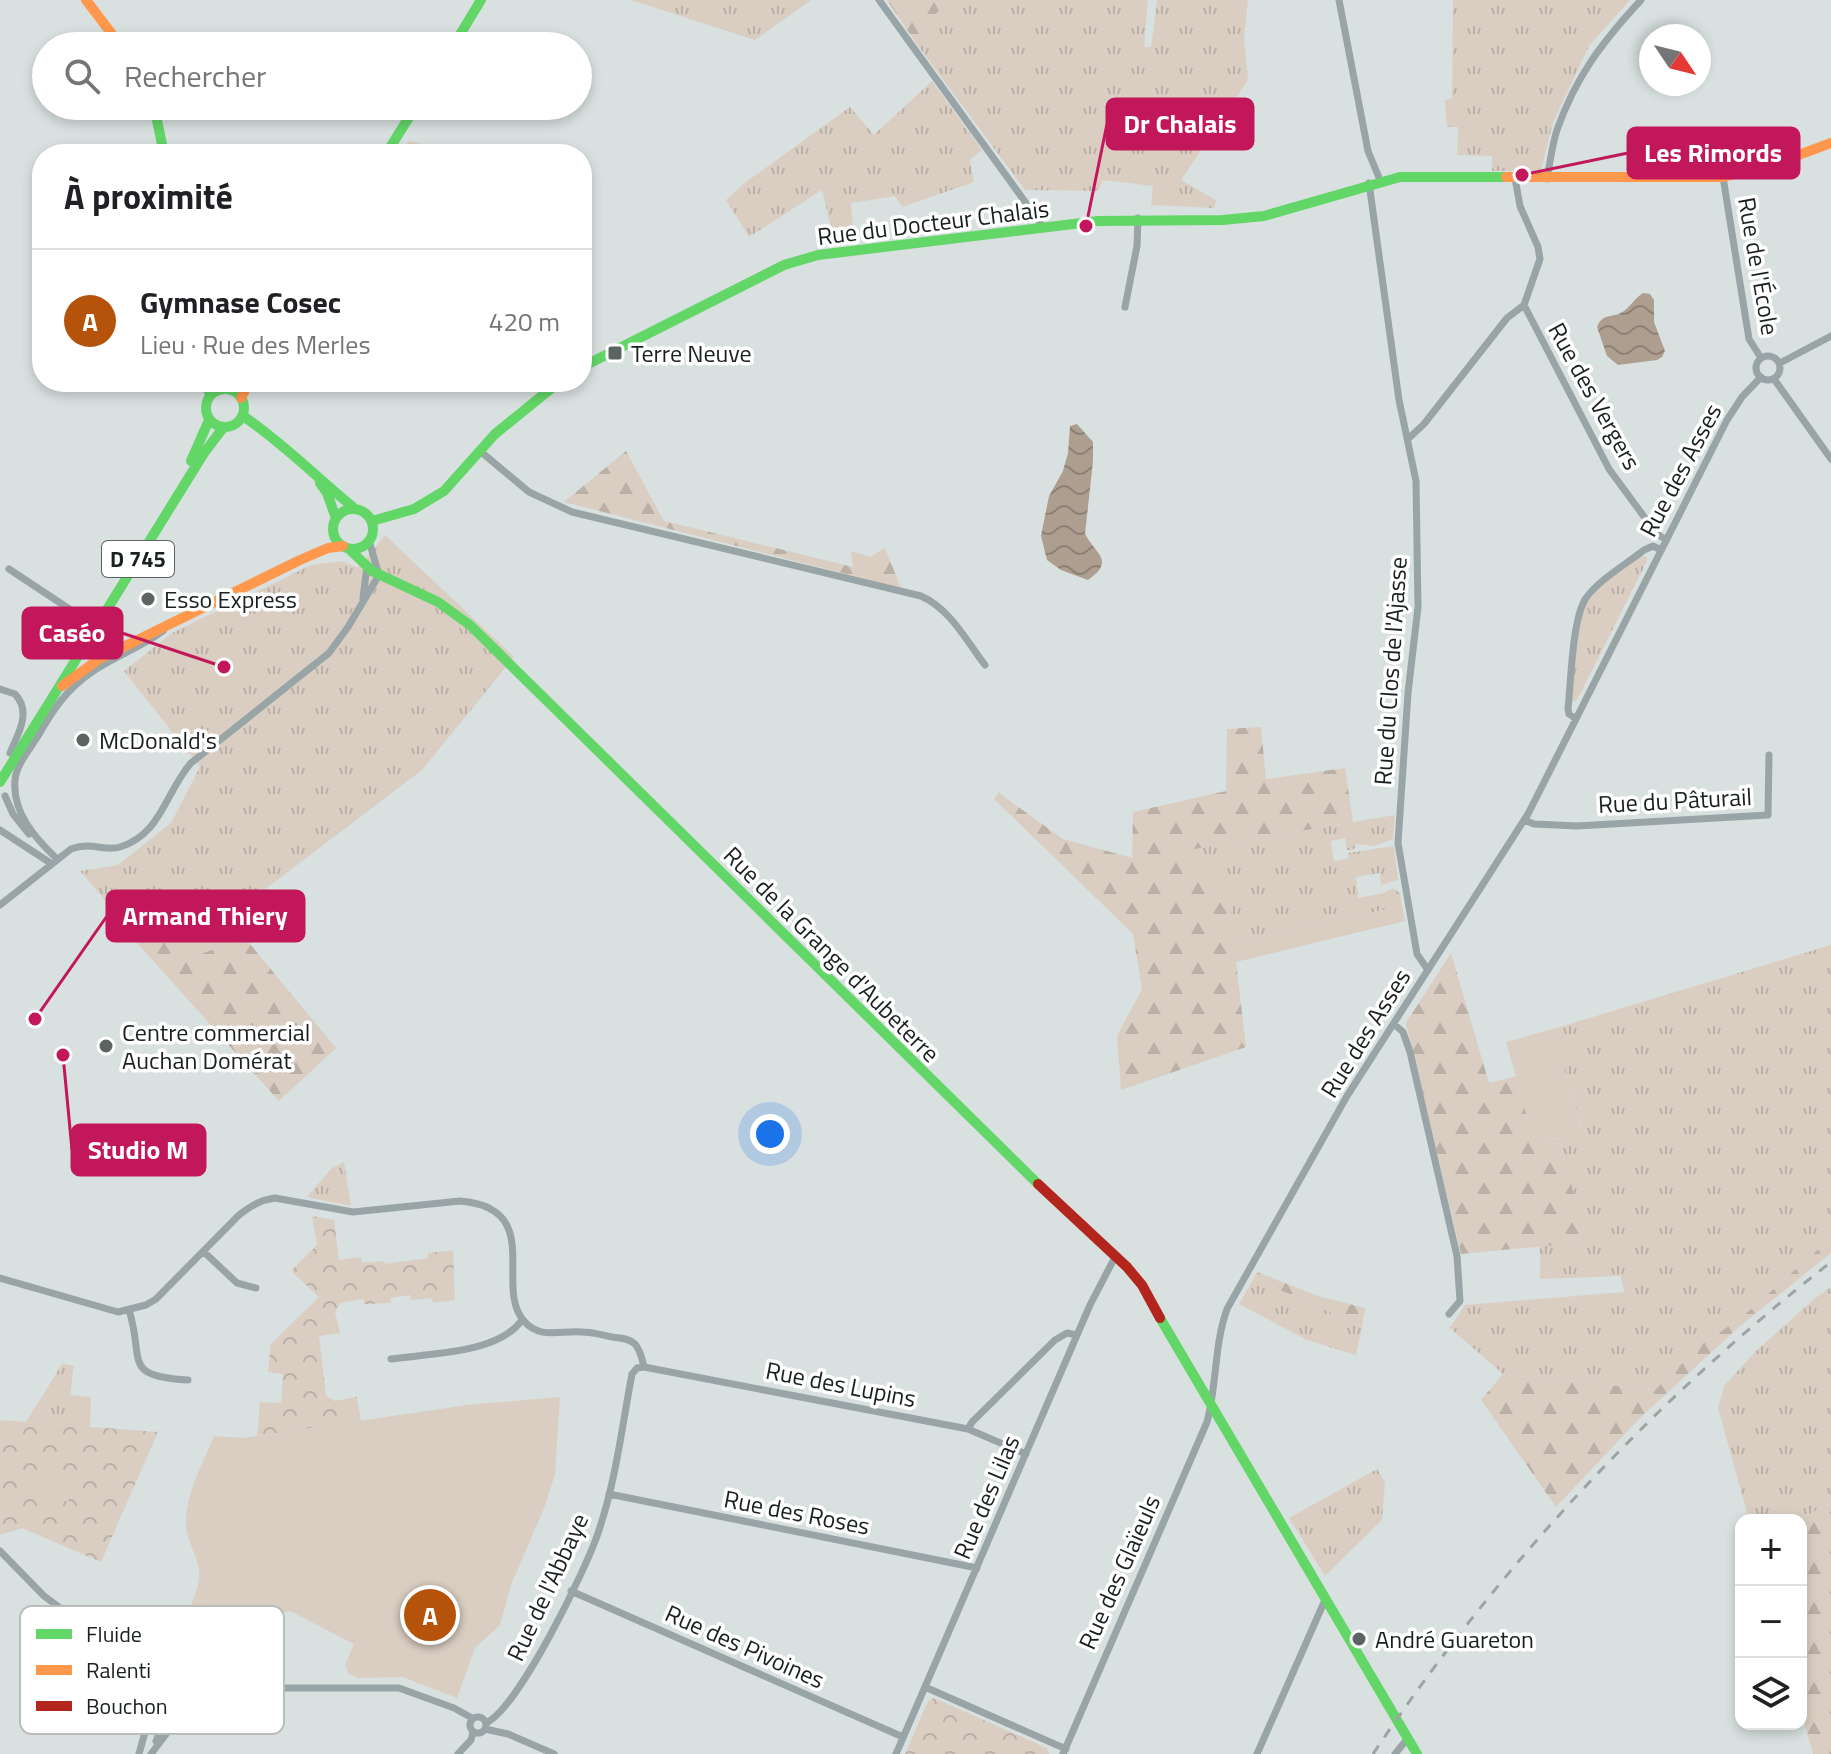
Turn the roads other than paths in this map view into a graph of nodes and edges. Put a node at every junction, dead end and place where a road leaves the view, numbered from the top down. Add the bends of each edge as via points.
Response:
1 (86, 0) edge
2 (481, 0) edge
3 (879, 0) edge
4 (1339, 0) edge
5 (1641, 0) edge
6 (110, 32) edge
7 (462, 32) edge
8 (157, 120) edge
9 (407, 120) edge
10 (1831, 143) edge
11 (162, 144) edge
12 (392, 144) edge
13 (1723, 177) junction
14 (1515, 178) junction
15 (1547, 179) junction
16 (1374, 181) junction
17 (1138, 218) junction
18 (1044, 228) junction
19 (1524, 305) junction
20 (1125, 307) dead end
21 (1831, 336) edge
22 (1761, 358) junction
23 (592, 362) edge
24 (1780, 363) junction
25 (1761, 377) junction
26 (1774, 379) junction
27 (209, 392) edge
28 (216, 392) edge
29 (237, 392) edge
30 (244, 392) edge
31 (546, 392) edge
32 (211, 395) junction
33 (241, 398) junction
34 (243, 416) junction
35 (209, 420) junction
36 (223, 428) junction
37 (1409, 438) junction
38 (480, 451) junction
39 (1831, 459) edge
40 (317, 478) junction
41 (354, 508) junction
42 (336, 518) junction
43 (372, 521) junction
44 (1666, 540) junction
45 (369, 541) junction
46 (345, 547) junction
47 (1661, 550) junction
48 (367, 566) junction
49 (9, 569) dead end
50 (379, 575) junction
51 (362, 600) junction
52 (177, 621) junction
53 (93, 624) junction
54 (985, 665) dead end
55 (0, 689) edge
56 (55, 692) junction
57 (1576, 719) junction
58 (10, 753) junction
59 (1769, 755) dead end
60 (0, 769) edge
61 (0, 782) edge
62 (5, 796) dead end
63 (1524, 820) junction
64 (0, 830) edge
65 (35, 837) junction
66 (54, 862) junction
67 (0, 905) edge
68 (1428, 970) junction
69 (1394, 1024) junction
70 (204, 1252) junction
71 (1115, 1257) junction
72 (0, 1278) edge
73 (256, 1288) dead end
74 (129, 1310) junction
75 (1449, 1314) dead end
76 (522, 1320) junction
77 (1077, 1335) junction
78 (391, 1359) dead end
79 (644, 1367) junction
80 (188, 1380) dead end
81 (1211, 1406) junction
82 (968, 1429) junction
83 (1026, 1454) junction
84 (609, 1494) junction
85 (0, 1551) edge
86 (977, 1568) junction
87 (571, 1591) junction
88 (1325, 1600) junction
89 (58, 1606) edge
90 (925, 1687) junction
91 (286, 1688) edge
92 (472, 1718) junction
93 (486, 1726) junction
94 (473, 1732) junction
95 (144, 1734) edge
96 (159, 1734) edge
97 (166, 1734) edge
98 (903, 1737) junction
99 (1408, 1738) junction
100 (1064, 1751) edge
101 (139, 1754) edge
102 (151, 1754) edge
103 (458, 1754) edge
104 (554, 1754) edge
105 (896, 1754) edge
106 (1257, 1754) edge
107 (1395, 1754) edge
108 (1417, 1754) edge

1 - 6 main road
2 - 7 main road
3 - 18 street
4 - 16 street, Rue du Clos de l'Ajasse
5 - 15 street via 1587,65 1556,131
8 - 11 main road
9 - 12 main road
10 - 13 main road, Rue du Docteur Chalais
13 - 15 main road, Rue du Docteur Chalais
13 - 22 street, Rue de l'École via 1749,339
14 - 15 main road, Rue du Docteur Chalais
14 - 16 main road, Rue du Docteur Chalais
14 - 19 street via 1540,259
16 - 17 main road, Rue du Docteur Chalais via 1265,215
16 - 37 street, Rue du Clos de l'Ajasse via 1399,400
17 - 18 main road, Rue du Docteur Chalais
17 - 20 street
18 - 23 main road, Rue du Docteur Chalais via 818,255 784,265
19 - 37 street via 1499,327
19 - 44 street, Rue des Vergers via 1609,469
21 - 24 street
22 - 24 street via 1771,356
22 - 25 street via 1756,367
24 - 26 street
25 - 26 street
25 - 44 street, Rue des Asses via 1734,408
26 - 39 street
27 - 32 main road
28 - 32 main road
29 - 33 main road
30 - 33 main road
31 - 38 main road
32 - 35 main road via 205,410
33 - 34 main road
34 - 36 main road
34 - 40 main road via 277,439
35 - 36 main road
35 - 53 main road, D 745 via 196,452
36 - 53 main road, D 745
37 - 68 street, Rue du Clos de l'Ajasse via 1416,481 1419,596 1398,843 1417,954
38 - 43 main road via 434,499
38 - 54 street via 529,492 572,512 936,602
40 - 41 main road
40 - 42 main road
41 - 42 main road
41 - 43 main road
42 - 46 main road via 335,536
43 - 45 main road
44 - 47 street, Rue des Asses
45 - 46 main road via 359,548
45 - 50 street
46 - 48 main road, Rue de la Grange d'Aubeterre
46 - 52 main road via 300,560
47 - 57 street, Rue des Asses
47 - 57 street via 1644,550 1583,604 1568,709
48 - 50 main road, Rue de la Grange d'Aubeterre
48 - 51 street
49 - 53 street
50 - 51 street
50 - 71 main road, Rue de la Grange d'Aubeterre via 438,602 470,625
51 - 66 street via 329,653 191,763 157,821 141,836 120,847 83,844
52 - 56 main road via 99,659
52 - 65 street via 87,676 53,712 15,780 24,819
53 - 56 main road, D 745
53 - 58 main road, D 745
55 - 58 street via 15,694 24,710
56 - 61 main road, D 745
57 - 63 street, Rue des Asses
58 - 60 main road, D 745
59 - 63 street, Rue du Pâturail via 1768,815 1577,826
62 - 65 street via 21,826
63 - 68 street, Rue des Asses
64 - 66 street
65 - 66 street
66 - 67 street
68 - 69 street, Rue des Asses
69 - 75 street via 1410,1052 1457,1256 1460,1301
69 - 81 street, Rue des Asses via 1347,1096 1227,1309
70 - 73 street via 237,1283
70 - 74 street via 156,1299
70 - 76 street via 239,1215 264,1200 353,1212 474,1202 506,1224
71 - 77 street, Rue des Lilas
71 - 81 main road, Rue de la Grange d'Aubeterre via 1142,1285
72 - 74 street via 103,1310
74 - 80 street via 142,1369 158,1378
76 - 78 street via 502,1340
76 - 79 street via 551,1334 581,1331 629,1340 640,1351
77 - 82 street via 1067,1333 1055,1340
77 - 83 street, Rue des Lilas
79 - 82 street, Rue des Lupins
79 - 84 street, Rue de l'Abbaye via 632,1374
81 - 88 main road
81 - 100 street, Rue des Glaïeuls
82 - 83 street, Rue des Lupins
83 - 86 street, Rue des Lilas
84 - 86 street, Rue des Roses
84 - 87 street, Rue de l'Abbaye via 599,1533
85 - 89 street
86 - 90 street, Rue des Lilas
87 - 93 street, Rue de l'Abbaye via 534,1666
87 - 98 street, Rue des Pivoines
88 - 99 main road
88 - 106 street
90 - 98 street, Rue des Lilas
90 - 100 street
91 - 92 street via 399,1688
92 - 93 street via 482,1717
92 - 94 street
93 - 94 street
93 - 104 street
94 - 103 street
95 - 101 street
96 - 102 street
97 - 102 street
98 - 105 street, Rue des Lilas
99 - 107 street
99 - 108 main road

